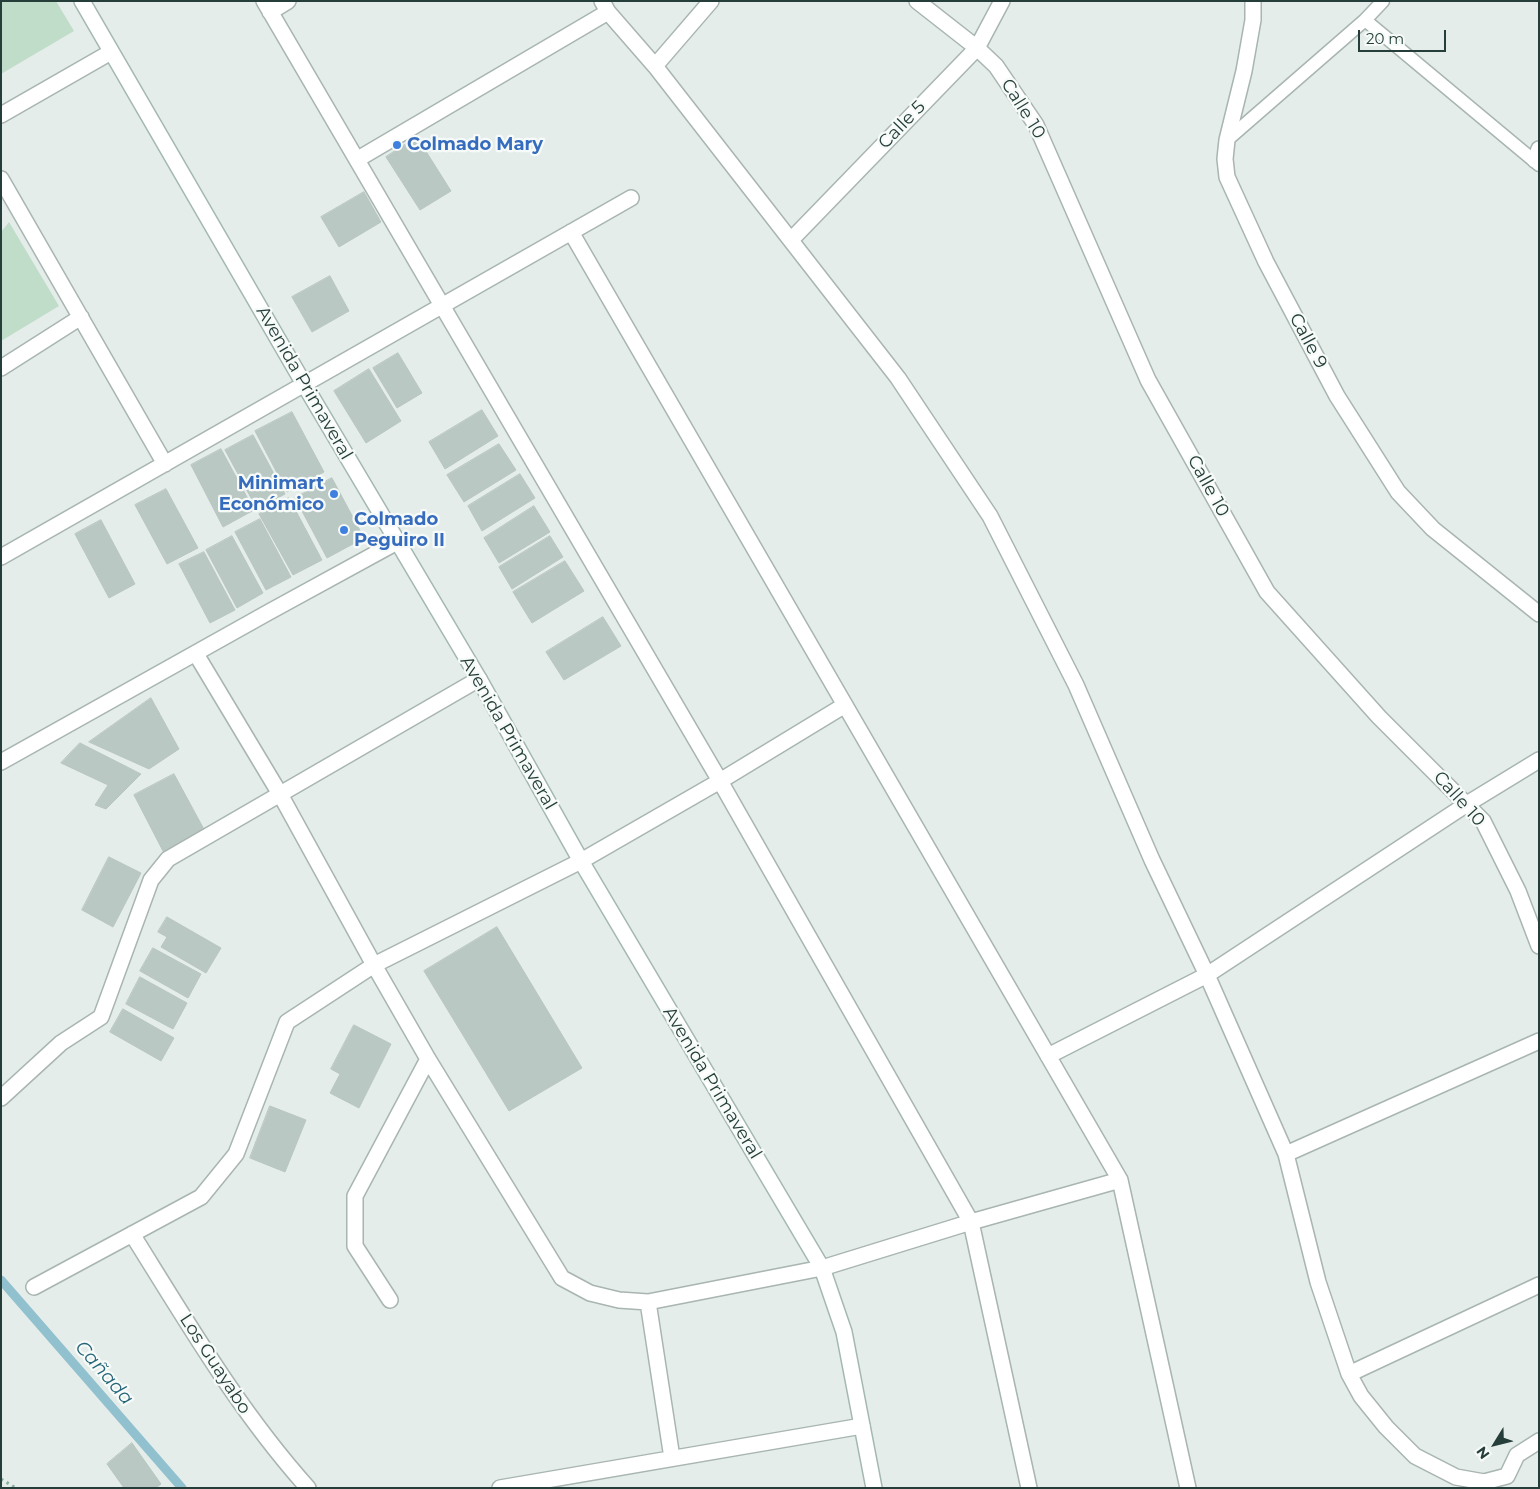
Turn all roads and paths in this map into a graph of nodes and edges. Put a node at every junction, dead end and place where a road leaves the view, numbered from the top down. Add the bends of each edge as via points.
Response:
1 (82, 1) edge
2 (288, 1) edge
3 (710, 1) edge
4 (917, 1) edge
5 (1002, 1) edge
6 (1253, 1) edge
7 (1383, 1) edge
8 (267, 7) edge
9 (605, 7) edge
10 (1365, 20) junction
11 (977, 48) junction
12 (111, 52) junction
13 (655, 66) junction
14 (1, 115) edge
15 (1227, 140) junction
16 (1537, 158) edge
17 (358, 160) junction
18 (4, 191) edge
19 (631, 198) dead end
20 (571, 232) junction
21 (791, 240) junction
22 (443, 305) junction
23 (81, 318) junction
24 (1, 368) edge
25 (304, 384) junction
26 (165, 464) junction
27 (397, 542) junction
28 (1, 557) edge
29 (1539, 614) edge
30 (196, 654) junction
31 (479, 679) junction
32 (846, 705) junction
33 (1539, 760) edge
34 (1, 762) edge
35 (720, 781) junction
36 (280, 794) junction
37 (1467, 804) junction
38 (581, 861) junction
39 (1539, 946) edge
40 (374, 965) junction
41 (1207, 975) junction
42 (1539, 1041) edge
43 (1048, 1056) junction
44 (428, 1059) junction
45 (1, 1098) edge
46 (1286, 1154) junction
47 (1120, 1180) junction
48 (971, 1222) junction
49 (132, 1234) junction
50 (822, 1268) junction
51 (1539, 1285) edge
52 (34, 1287) dead end
53 (390, 1300) dead end
54 (648, 1302) junction
55 (1349, 1374) junction
56 (862, 1426) junction
57 (1539, 1441) edge
58 (672, 1458) junction
59 (1, 1479) edge
60 (16, 1488) edge
61 (308, 1488) edge
62 (500, 1488) edge
63 (874, 1488) edge
64 (1029, 1488) edge
65 (1188, 1488) edge

1 - 12 street, Avenida Primaveral
2 - 8 street
3 - 13 street
4 - 11 street, Calle 10
5 - 11 street, Calle 5
6 - 15 street, Calle 9 via 1244,71
7 - 10 lane
8 - 17 street
9 - 13 street
9 - 17 street
10 - 15 lane
10 - 16 lane
11 - 21 street, Calle 5
11 - 37 street, Calle 10 via 996,66 1036,124 1148,380 1267,592 1379,718
12 - 14 street
12 - 25 street, Avenida Primaveral
13 - 21 street
15 - 29 street, Calle 9 via 1225,159 1228,177 1266,262 1337,396 1398,492 1434,529
17 - 22 street
18 - 23 street
19 - 20 street
20 - 22 street
20 - 32 street
21 - 41 street via 898,378 990,516 1076,684 1152,860
22 - 25 street
22 - 35 street
23 - 24 street
23 - 26 street
25 - 26 street
25 - 27 street, Avenida Primaveral
26 - 28 street
27 - 30 street
27 - 31 street, Avenida Primaveral
30 - 34 street
30 - 36 street
31 - 36 street
31 - 38 street, Avenida Primaveral
32 - 35 street
32 - 43 street
33 - 37 street
35 - 38 street
35 - 48 street
36 - 40 street
36 - 45 street via 168,858 152,880 100,1017 61,1043
37 - 39 street, Calle 10 via 1483,821 1518,891
37 - 41 street
38 - 40 street
38 - 50 street, Avenida Primaveral
40 - 44 street
40 - 49 street via 288,1022 236,1154 201,1197
41 - 43 street
41 - 46 street
42 - 46 street
43 - 47 street
44 - 53 street via 356,1196 355,1246
44 - 54 street via 562,1278 590,1293
46 - 55 street via 1318,1282
47 - 48 street
47 - 65 street
48 - 50 street
48 - 64 street
49 - 52 street
49 - 61 street, Los Guayabo via 235,1396
50 - 54 street
50 - 56 street, Avenida Primaveral via 844,1332
51 - 55 street
54 - 58 street
55 - 57 street via 1367,1404 1415,1456 1456,1477 1484,1482 1507,1476 1518,1455
56 - 58 street
56 - 63 street, Avenida Primaveral
58 - 62 street
59 - 60 path

